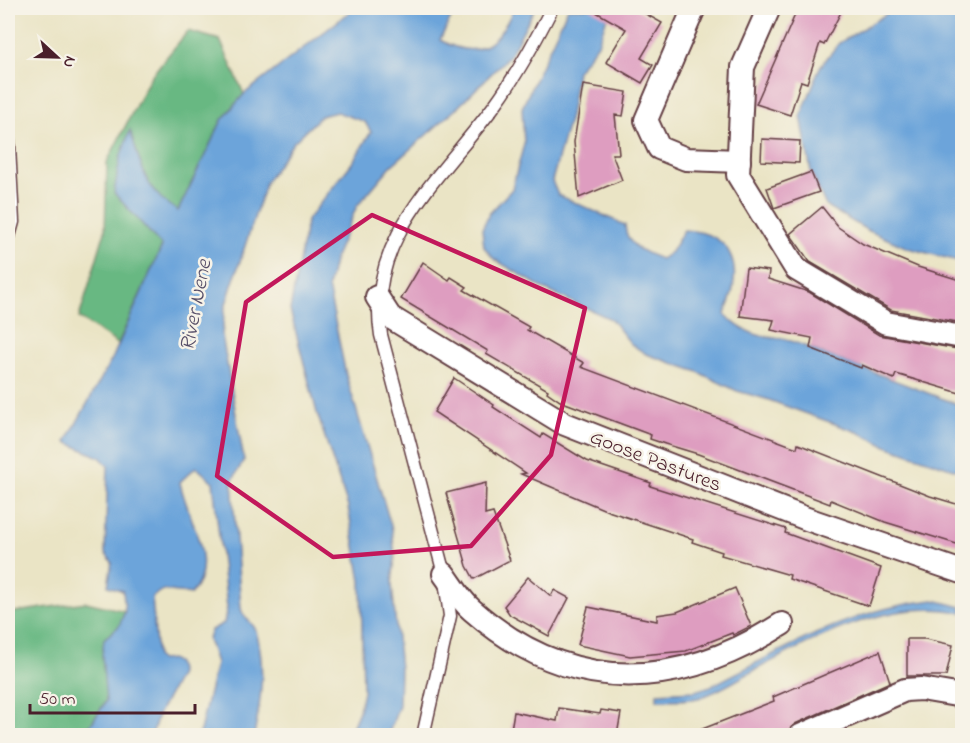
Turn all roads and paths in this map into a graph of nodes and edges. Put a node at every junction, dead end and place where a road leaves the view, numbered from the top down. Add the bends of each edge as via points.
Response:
1 (552, 8) edge
2 (694, 8) edge
3 (768, 8) edge
4 (8, 128) edge
5 (739, 161) junction
6 (8, 240) edge
7 (377, 297) junction
8 (963, 337) edge
9 (963, 572) edge
10 (444, 574) junction
11 (782, 624) dead end
12 (963, 696) edge
13 (423, 735) edge
14 (800, 735) edge

1 - 7 lane via 533,47 494,106 402,225 381,272
2 - 5 street via 646,120 659,148 686,159
3 - 5 street via 743,67
4 - 6 lane via 13,222
5 - 8 street via 738,175 796,269 886,323
7 - 9 street, Goose Pastures via 390,317 565,424 807,519
7 - 10 lane via 388,364
10 - 11 street via 471,610 508,636 557,664 595,674 654,674 697,666 751,644
10 - 13 lane via 450,616
12 - 14 street via 905,690

